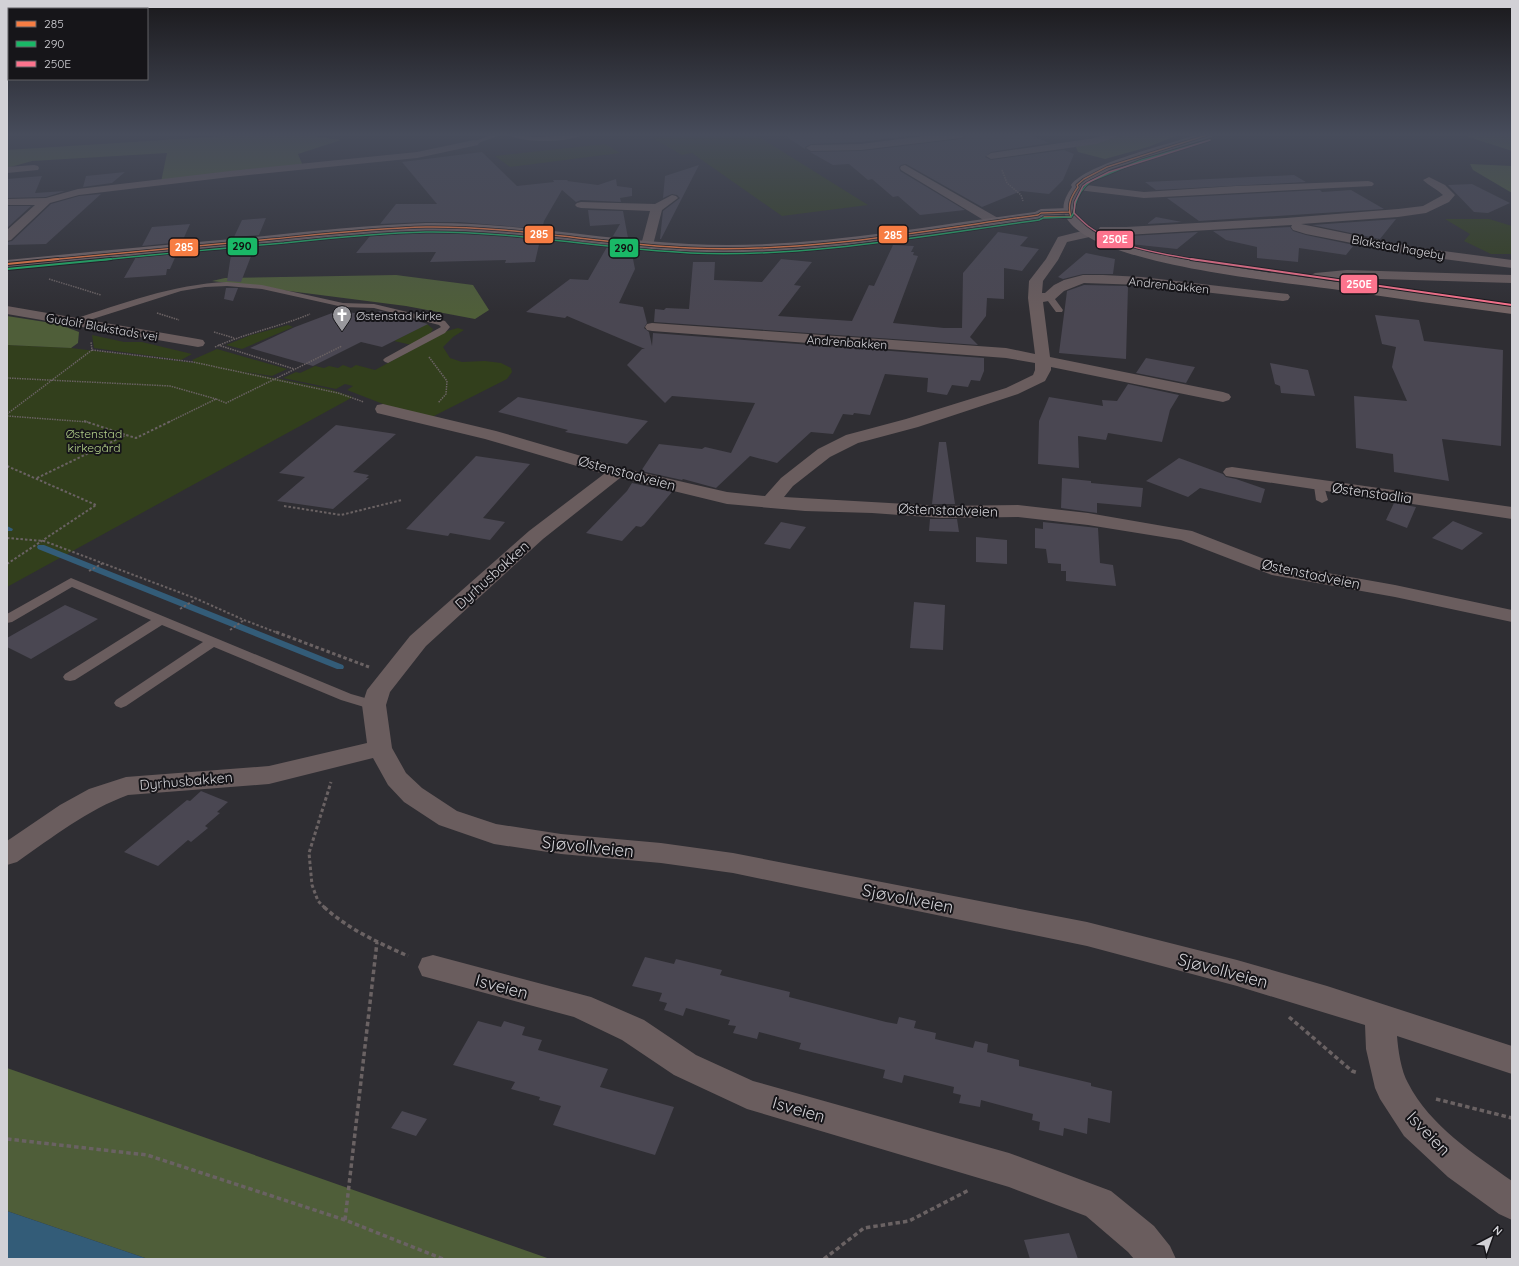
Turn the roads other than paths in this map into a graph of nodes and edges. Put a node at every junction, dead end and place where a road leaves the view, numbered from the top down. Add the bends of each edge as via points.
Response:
1 (71, 194) edge
2 (949, 194) edge
3 (1074, 194) edge
4 (1136, 194) edge
5 (1157, 194) edge
6 (1448, 194) edge
7 (672, 198) dead end
8 (46, 201) junction
9 (7, 202) edge
10 (581, 205) dead end
11 (657, 208) junction
12 (1070, 214) junction
13 (994, 221) junction
14 (1286, 222) junction
15 (1097, 231) junction
16 (7, 236) edge
17 (647, 245) junction
18 (7, 264) edge
19 (1512, 264) edge
20 (1512, 279) edge
21 (1314, 283) junction
22 (1042, 297) junction
23 (1283, 297) dead end
24 (7, 310) edge
25 (1059, 310) dead end
26 (1512, 310) edge
27 (74, 322) junction
28 (652, 327) dead end
29 (198, 343) road end
30 (1042, 359) junction
31 (388, 360) dead end
32 (1222, 397) dead end
33 (383, 409) road end
34 (617, 472) junction
35 (1232, 472) dead end
36 (771, 501) junction
37 (1512, 513) edge
38 (1512, 616) edge
39 (7, 619) edge
40 (160, 620) junction
41 (213, 641) junction
42 (70, 677) dead end
43 (381, 690) junction
44 (121, 703) dead end
45 (380, 748) junction
46 (7, 855) edge
47 (433, 967) road end
48 (1380, 1016) junction
49 (1512, 1060) edge
50 (1512, 1202) edge
51 (1157, 1259) edge

1 - 8 street
2 - 13 street
3 - 12 main road via 1069,204
4 - 5 street
6 - 14 street, Blakstad hageby via 1445,200 1426,209
7 - 11 street
8 - 9 street
8 - 16 street
10 - 11 street
11 - 17 street
12 - 13 street
12 - 15 main road via 1079,225
13 - 17 street via 780,248 726,249
14 - 15 street, Blakstad hageby
14 - 19 street, Blakstad hageby via 1306,230 1413,251
15 - 21 main road via 1116,244 1153,256
15 - 22 street via 1062,240 1052,260 1036,281
17 - 18 street via 489,229 418,228 332,233
20 - 21 street, Blakstad hageby via 1347,274 1320,276
21 - 26 main road
22 - 23 street, Andrenbakken via 1083,279 1142,281
22 - 25 lane
22 - 30 street
24 - 27 street, Gudolf Blakstads vei
27 - 29 street, Gudolf Blakstads vei
27 - 31 lane via 180,290 227,284 262,287 343,305 374,306 442,323 446,327
28 - 30 street, Andrenbakken via 984,351
30 - 32 street, Andrenbakken
30 - 36 street via 1043,370 1039,378 1018,389 852,439 824,453 788,482
33 - 34 street, Østenstadveien via 490,435
34 - 36 street, Østenstadveien via 727,498
34 - 43 street, Dyrhusbakken via 536,535 418,641
35 - 37 street, Østenstadlia via 1320,493
36 - 38 street, Østenstadveien via 942,512 1018,511 1088,519 1186,535 1272,569 1395,591
39 - 40 lane via 71,582
40 - 41 lane
40 - 42 lane
41 - 43 lane via 346,697
41 - 44 lane
43 - 45 street, Sjøvollveien
45 - 46 street, Dyrhusbakken via 269,775 126,786 98,796 69,812
45 - 48 street, Sjøvollveien via 397,779 413,795 448,818 494,834 733,863 1087,934 1237,973
47 - 51 street, Isveien via 580,1006 633,1030 685,1065 747,1094 1009,1170 1098,1203 1141,1239
48 - 49 street, Sjøvollveien
48 - 50 street, Isveien via 1382,1049 1392,1088 1416,1125 1460,1165

